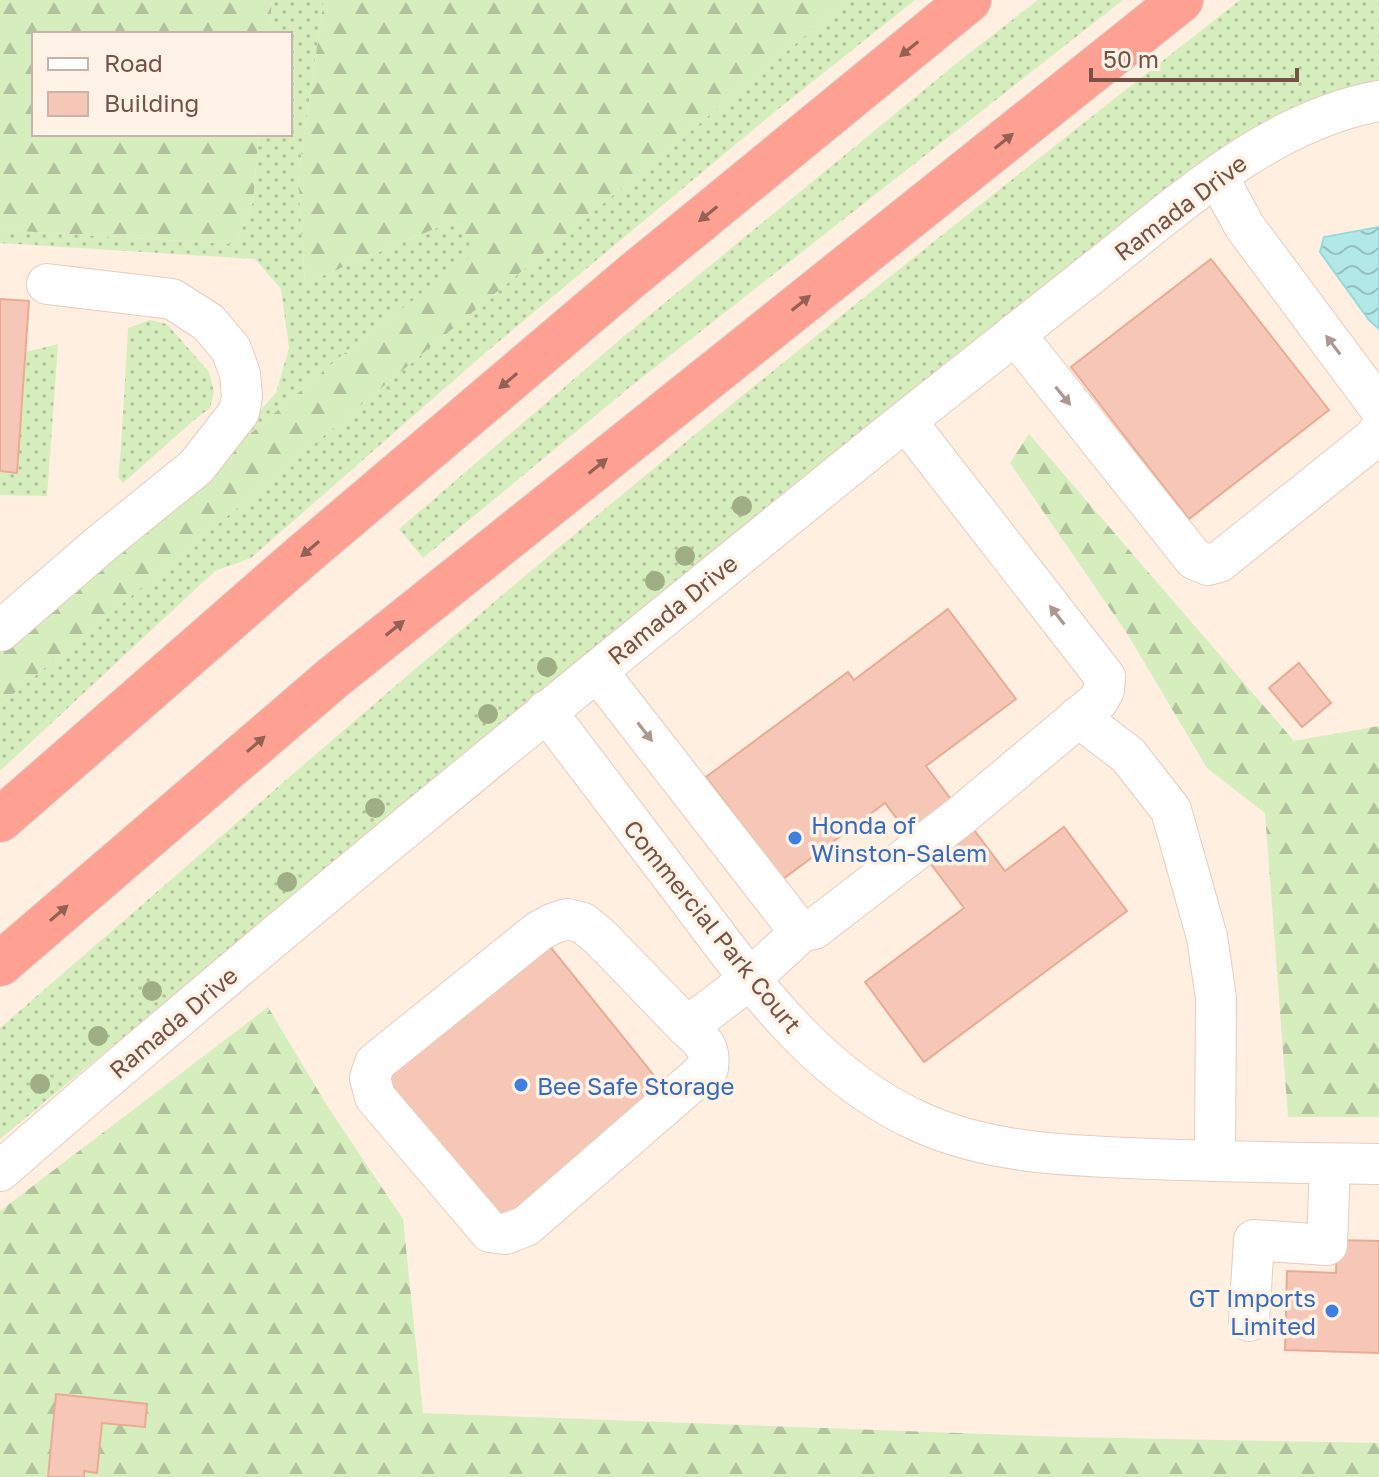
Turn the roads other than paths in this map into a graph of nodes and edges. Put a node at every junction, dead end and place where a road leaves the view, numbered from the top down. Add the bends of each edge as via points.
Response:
1 (969, 0) edge
2 (1181, 0) edge
3 (1379, 101) edge
4 (1219, 175) junction
5 (47, 284) dead end
6 (1015, 334) junction
7 (1379, 407) edge
8 (906, 421) junction
9 (1379, 431) edge
10 (0, 631) edge
11 (597, 671) junction
12 (546, 711) junction
13 (1078, 717) junction
14 (0, 820) edge
15 (797, 927) junction
16 (0, 964) edge
17 (750, 979) junction
18 (687, 1027) junction
19 (1215, 1161) junction
20 (1330, 1164) junction
21 (1379, 1164) edge
22 (0, 1171) edge
23 (1249, 1321) dead end

1 -> 14 highway via 632,276
16 -> 2 highway via 334,677
3 - 4 street, Ramada Drive via 1324,116 1280,136
4 - 6 street, Ramada Drive
7 -> 4 street via 1245,227
5 - 10 street via 172,299 208,322 231,349 242,397 239,412 196,467
6 - 8 street, Ramada Drive
6 -> 9 street via 1194,559 1208,565 1219,562
8 - 11 street, Ramada Drive
13 -> 8 street via 1098,701 1105,677
11 - 12 street, Ramada Drive
11 -> 15 street
12 - 17 street, Commercial Park Court
12 - 22 street, Ramada Drive
13 - 15 street via 814,929
13 - 19 street via 1128,755 1171,810 1207,937 1216,998
15 - 17 street
17 - 18 street
17 - 19 street, Commercial Park Court via 839,1073 924,1125 1022,1150
18 - 18 street via 706,1045 708,1068 526,1226 505,1234 490,1232 375,1097 370,1078 375,1063 539,931 567,919 583,923 600,937
19 - 20 street, Commercial Park Court
20 - 21 street, Commercial Park Court
20 - 23 street via 1327,1245 1254,1240

